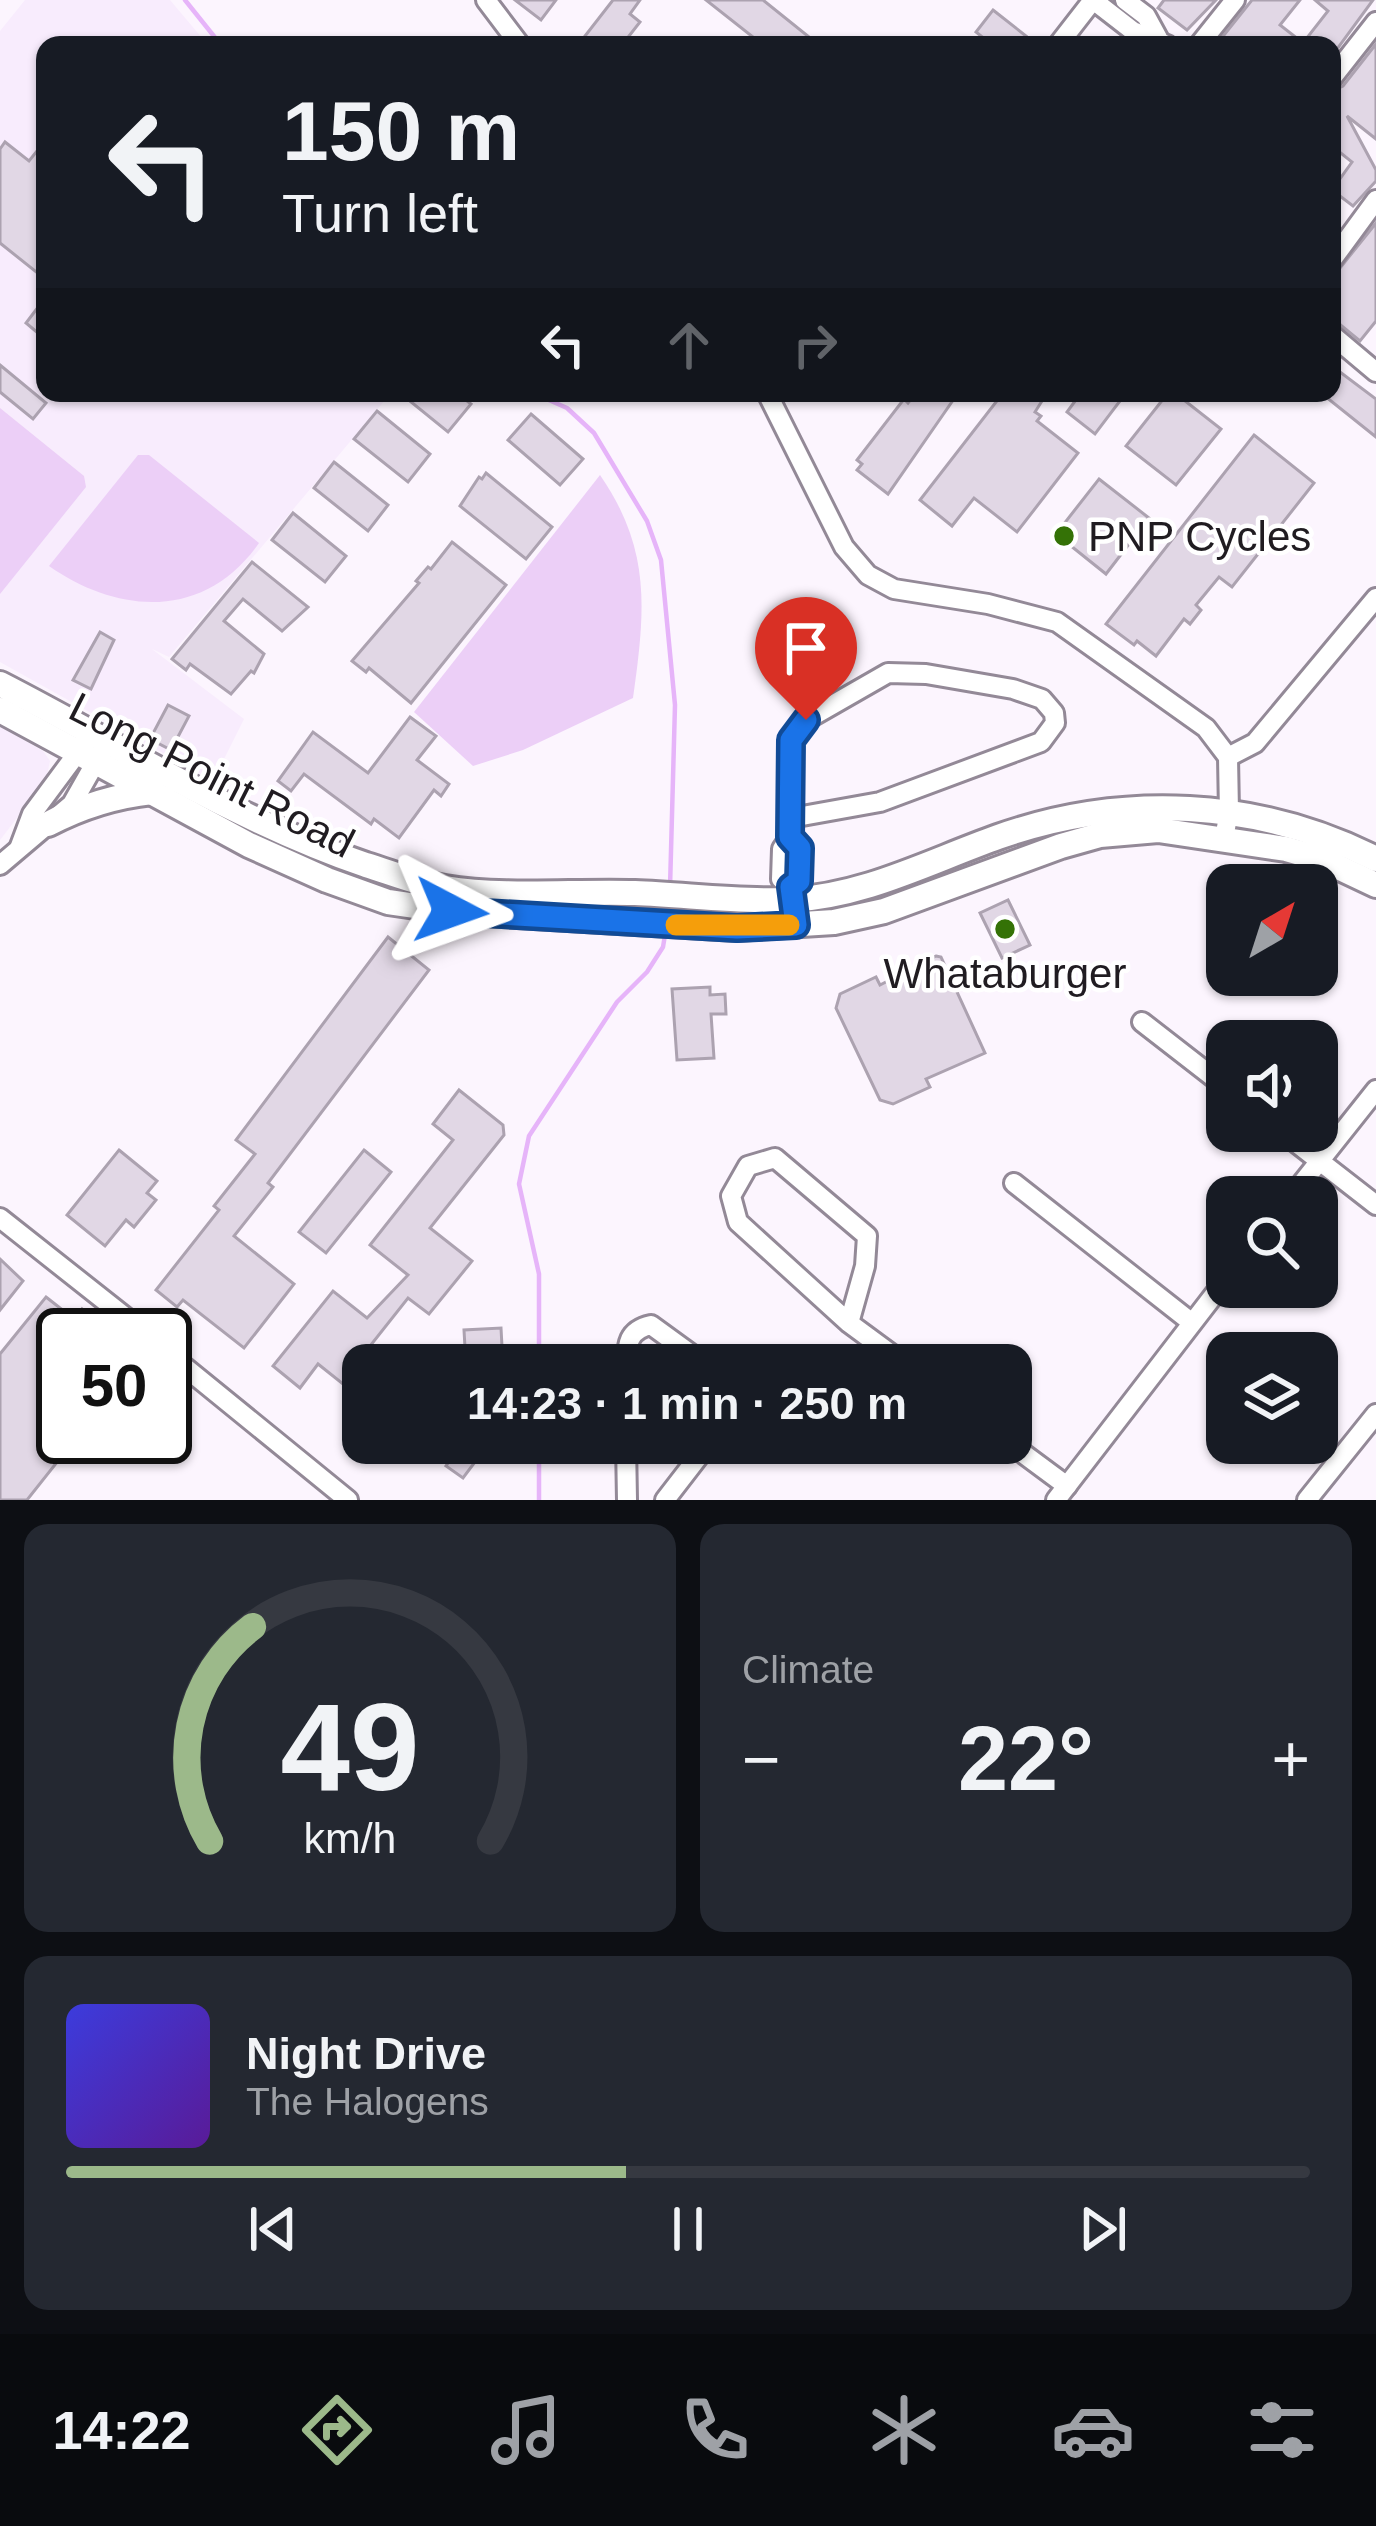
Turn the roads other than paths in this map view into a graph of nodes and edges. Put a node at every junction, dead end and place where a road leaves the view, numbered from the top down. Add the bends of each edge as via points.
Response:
1 (486, 0) edge
2 (1093, 0) edge
3 (1125, 0) edge
4 (1235, 0) edge
5 (1376, 22) edge
6 (513, 36) edge
7 (1065, 36) edge
8 (1144, 36) edge
9 (1159, 36) edge
10 (1206, 36) edge
11 (1341, 67) edge
12 (1376, 200) edge
13 (1341, 248) edge
14 (1341, 340) edge
15 (1372, 359) edge
16 (774, 402) edge
17 (1376, 598) edge
18 (0, 684) edge
19 (0, 710) edge
20 (93, 747) junction
21 (1228, 757) junction
22 (152, 793) junction
23 (1229, 812) junction
24 (48, 824) junction
25 (790, 828) junction
26 (1224, 838) junction
27 (20, 846) junction
28 (1376, 859) edge
29 (0, 866) edge
30 (1376, 885) edge
31 (792, 904) junction
32 (1142, 1022) dead end
33 (1206, 1072) edge
34 (1376, 1090) edge
35 (1308, 1152) edge
36 (1320, 1161) junction
37 (1308, 1176) edge
38 (1014, 1183) dead end
39 (1376, 1205) edge
40 (0, 1218) edge
41 (1206, 1304) edge
42 (114, 1308) edge
43 (1191, 1322) junction
44 (849, 1323) junction
45 (628, 1344) edge
46 (677, 1344) edge
47 (878, 1344) edge
48 (192, 1373) edge
49 (1376, 1414) edge
50 (626, 1464) edge
51 (693, 1464) edge
52 (1031, 1464) edge
53 (1061, 1493) edge
54 (348, 1500) edge
55 (627, 1500) edge
56 (665, 1500) edge
57 (1307, 1500) edge

1 - 6 street
2 - 7 street
2 - 8 street
3 - 9 street
4 - 10 street
5 - 11 street
12 - 13 street
14 - 15 street
16 - 21 street via 844,547 868,575 894,589 1057,622 1206,728
17 - 21 street via 1255,743
18 - 20 main road, Long Point Road
19 - 20 main road, Long Point Road
20 - 22 main road, Long Point Road
20 - 24 street via 86,784
20 - 27 street via 32,814
20 - 31 main road, Long Point Road via 325,851 444,888
21 - 23 street
22 - 24 main road via 116,796
22 - 31 main road, Long Point Road via 326,880 388,902 704,926
23 - 26 street
23 - 28 main road, Long Point Road via 1312,830
23 - 31 main road, Long Point Road via 1133,808 1050,821 884,884
24 - 27 street
25 - 25 street via 791,740 806,720 888,673 1013,689 1042,699 1054,713 1041,742
25 - 31 street via 781,879
26 - 30 main road, Long Point Road via 1321,859
26 - 31 main road, Long Point Road via 1158,830 1100,836 834,922
27 - 29 street
32 - 33 street
34 - 36 street
35 - 36 street
36 - 37 street
36 - 39 street
38 - 43 street
40 - 42 street
41 - 43 street
43 - 53 street
44 - 44 street via 868,1236 775,1158 748,1166 731,1196 738,1222
44 - 47 street
45 - 46 street via 651,1325
48 - 54 street
49 - 57 street
50 - 55 street
51 - 56 street
52 - 53 street

